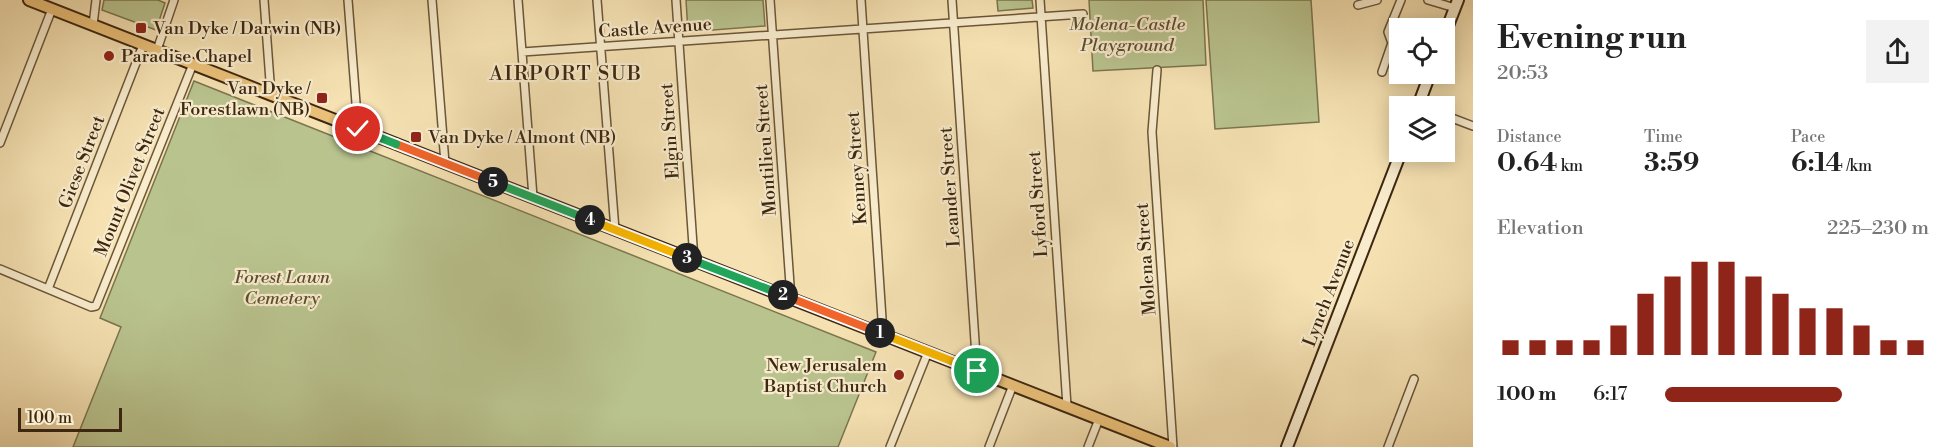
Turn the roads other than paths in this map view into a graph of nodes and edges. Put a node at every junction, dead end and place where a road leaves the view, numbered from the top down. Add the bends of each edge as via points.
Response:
1 (28, 0) edge
2 (96, 0) edge
3 (174, 0) edge
4 (264, 0) edge
5 (348, 0) edge
6 (432, 0) edge
7 (518, 0) edge
8 (597, 0) edge
9 (676, 0) edge
10 (770, 0) edge
11 (861, 0) edge
12 (952, 0) edge
13 (1040, 0) edge
14 (1377, 0) edge
15 (1401, 0) edge
16 (1428, 0) edge
17 (1457, 4) edge
18 (1358, 5) dead end
19 (52, 9) junction
20 (1083, 14) dead end
21 (1041, 18) junction
22 (1451, 18) edge
23 (954, 23) junction
24 (93, 25) junction
25 (862, 30) junction
26 (773, 36) junction
27 (679, 42) junction
28 (143, 45) junction
29 (601, 47) junction
30 (157, 50) junction
31 (522, 52) junction
32 (193, 64) junction
33 (1157, 70) dead end
34 (1382, 72) dead end
35 (271, 95) junction
36 (1455, 119) edge
37 (1473, 126) edge
38 (358, 129) junction
39 (0, 143) edge
40 (1397, 162) edge
41 (445, 163) junction
42 (533, 197) junction
43 (615, 230) junction
44 (694, 260) junction
45 (0, 269) edge
46 (48, 289) junction
47 (791, 298) junction
48 (883, 334) junction
49 (928, 352) junction
50 (977, 371) junction
51 (1414, 379) dead end
52 (1013, 386) junction
53 (1067, 406) junction
54 (1099, 419) junction
55 (890, 447) edge
56 (989, 447) edge
57 (1088, 447) edge
58 (1172, 447) edge
59 (1287, 447) edge
60 (1388, 447) edge

1 - 19 main road
2 - 24 street
3 - 30 street
4 - 35 street
5 - 38 street
6 - 41 street
7 - 31 street
8 - 29 street
9 - 27 street, Elgin Street
10 - 26 street, Montilieu Street
11 - 25 street, Kenney Street
12 - 23 street, Leander Street
13 - 21 street, Lyford Street
14 - 18 street
15 - 34 street via 1388,32 1392,43
16 - 17 street
17 - 22 street
19 - 24 main road
19 - 39 street
20 - 21 street, Castle Avenue
21 - 23 street, Castle Avenue
21 - 53 street, Lyford Street
23 - 25 street, Castle Avenue
23 - 50 street, Leander Street
24 - 28 main road
25 - 26 street, Castle Avenue
25 - 48 street, Kenney Street
26 - 27 street, Castle Avenue
26 - 47 street, Montilieu Street
27 - 29 street, Castle Avenue
27 - 44 street, Elgin Street
28 - 30 main road
28 - 46 street, Giese Street
29 - 31 street, Castle Avenue
29 - 43 street
30 - 32 main road
31 - 42 street
32 - 35 main road
32 - 46 street, Mount Olivet Street via 98,303 91,307
33 - 58 street, Molena Street via 1152,132
35 - 38 main road
36 - 37 street
38 - 41 main road
40 - 59 street, Lynch Avenue
41 - 42 main road
42 - 43 main road
43 - 44 main road
44 - 47 main road
45 - 46 street
47 - 48 main road
48 - 49 main road
49 - 50 main road
49 - 55 street
50 - 52 main road
51 - 60 street
52 - 53 main road
52 - 56 street
53 - 54 main road
54 - 57 street
54 - 58 main road

